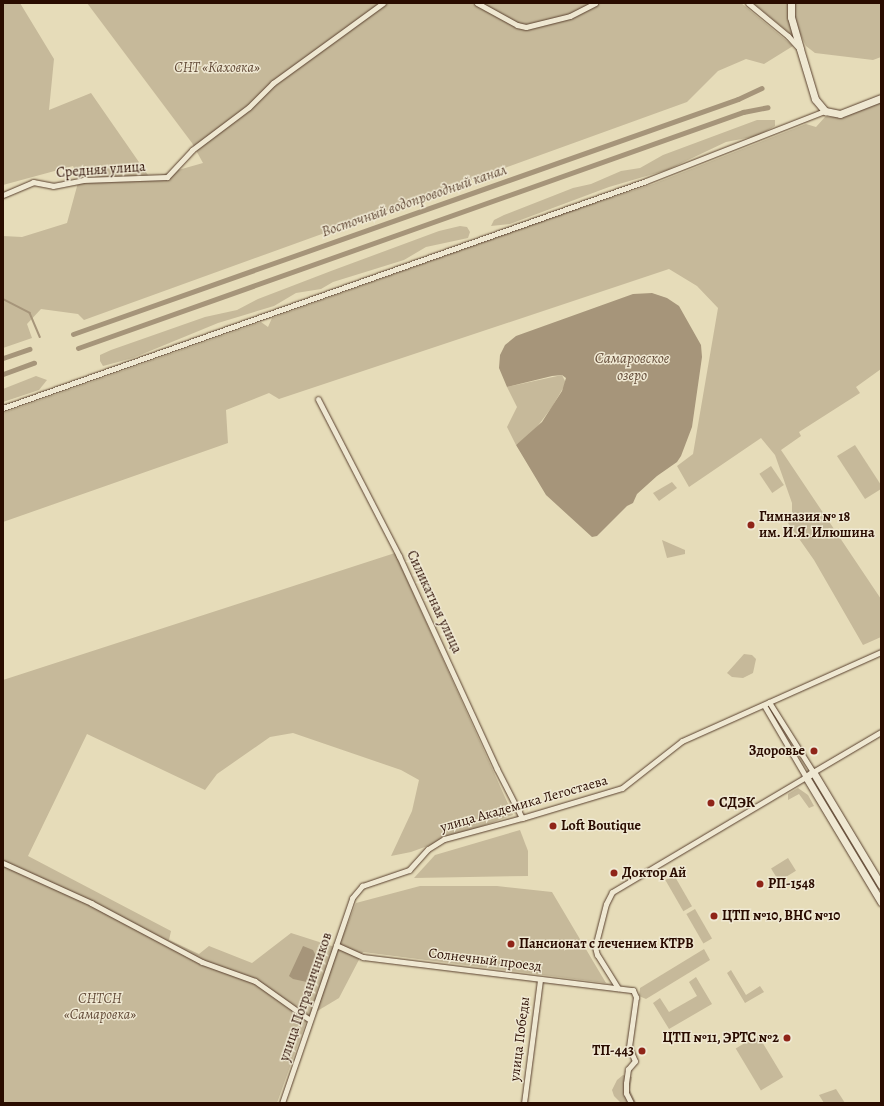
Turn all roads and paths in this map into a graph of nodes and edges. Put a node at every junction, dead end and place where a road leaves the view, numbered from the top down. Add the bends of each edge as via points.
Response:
1 (383, 3) edge
2 (477, 3) edge
3 (595, 3) edge
4 (748, 3) edge
5 (791, 3) edge
6 (800, 49) junction
7 (881, 98) edge
8 (824, 112) junction
9 (3, 195) edge
10 (318, 399) dead end
11 (3, 408) edge
12 (881, 652) edge
13 (769, 702) junction
14 (764, 705) junction
15 (881, 732) edge
16 (813, 772) junction
17 (806, 777) junction
18 (522, 818) junction
19 (3, 864) edge
20 (881, 885) edge
21 (352, 898) joint
22 (881, 902) edge
23 (336, 945) junction
24 (540, 978) junction
25 (618, 988) junction
26 (310, 1020) junction
27 (282, 1103) edge
28 (524, 1103) edge
29 (630, 1103) edge

1 - 9 street, Средняя улица via 274,83 249,107 192,150 167,177 83,180 53,186 33,182
2 - 3 street via 526,28 570,16
4 - 6 street
5 - 6 street via 791,17
6 - 8 street via 815,99
7 - 8 street via 840,114
8 - 11 street via 646,181
10 - 18 street, Силикатная улица via 400,556
12 - 13 street, улица Академика Легостаева
13 - 14 street, улица Академика Легостаева
13 - 16 street
14 - 17 street
14 - 18 street, улица Академика Легостаева via 678,744 622,788
15 - 16 street
16 - 17 street
16 - 20 street
17 - 22 street
17 - 25 street via 612,892 606,904 595,947 597,955
18 - 21 street, улица Академика Легостаева via 439,841 409,870 393,877 366,883
19 - 26 street via 90,903 202,962 255,981
21 - 23 street, улица Пограничников
23 - 24 street, Солнечный проезд via 363,958
23 - 26 street, улица Пограничников
24 - 25 street, Солнечный проезд
24 - 28 street, улица Победы
25 - 29 street, Солнечный проезд via 633,990 636,997 629,1047 635,1061 628,1069 626,1083
26 - 27 street, улица Пограничников

